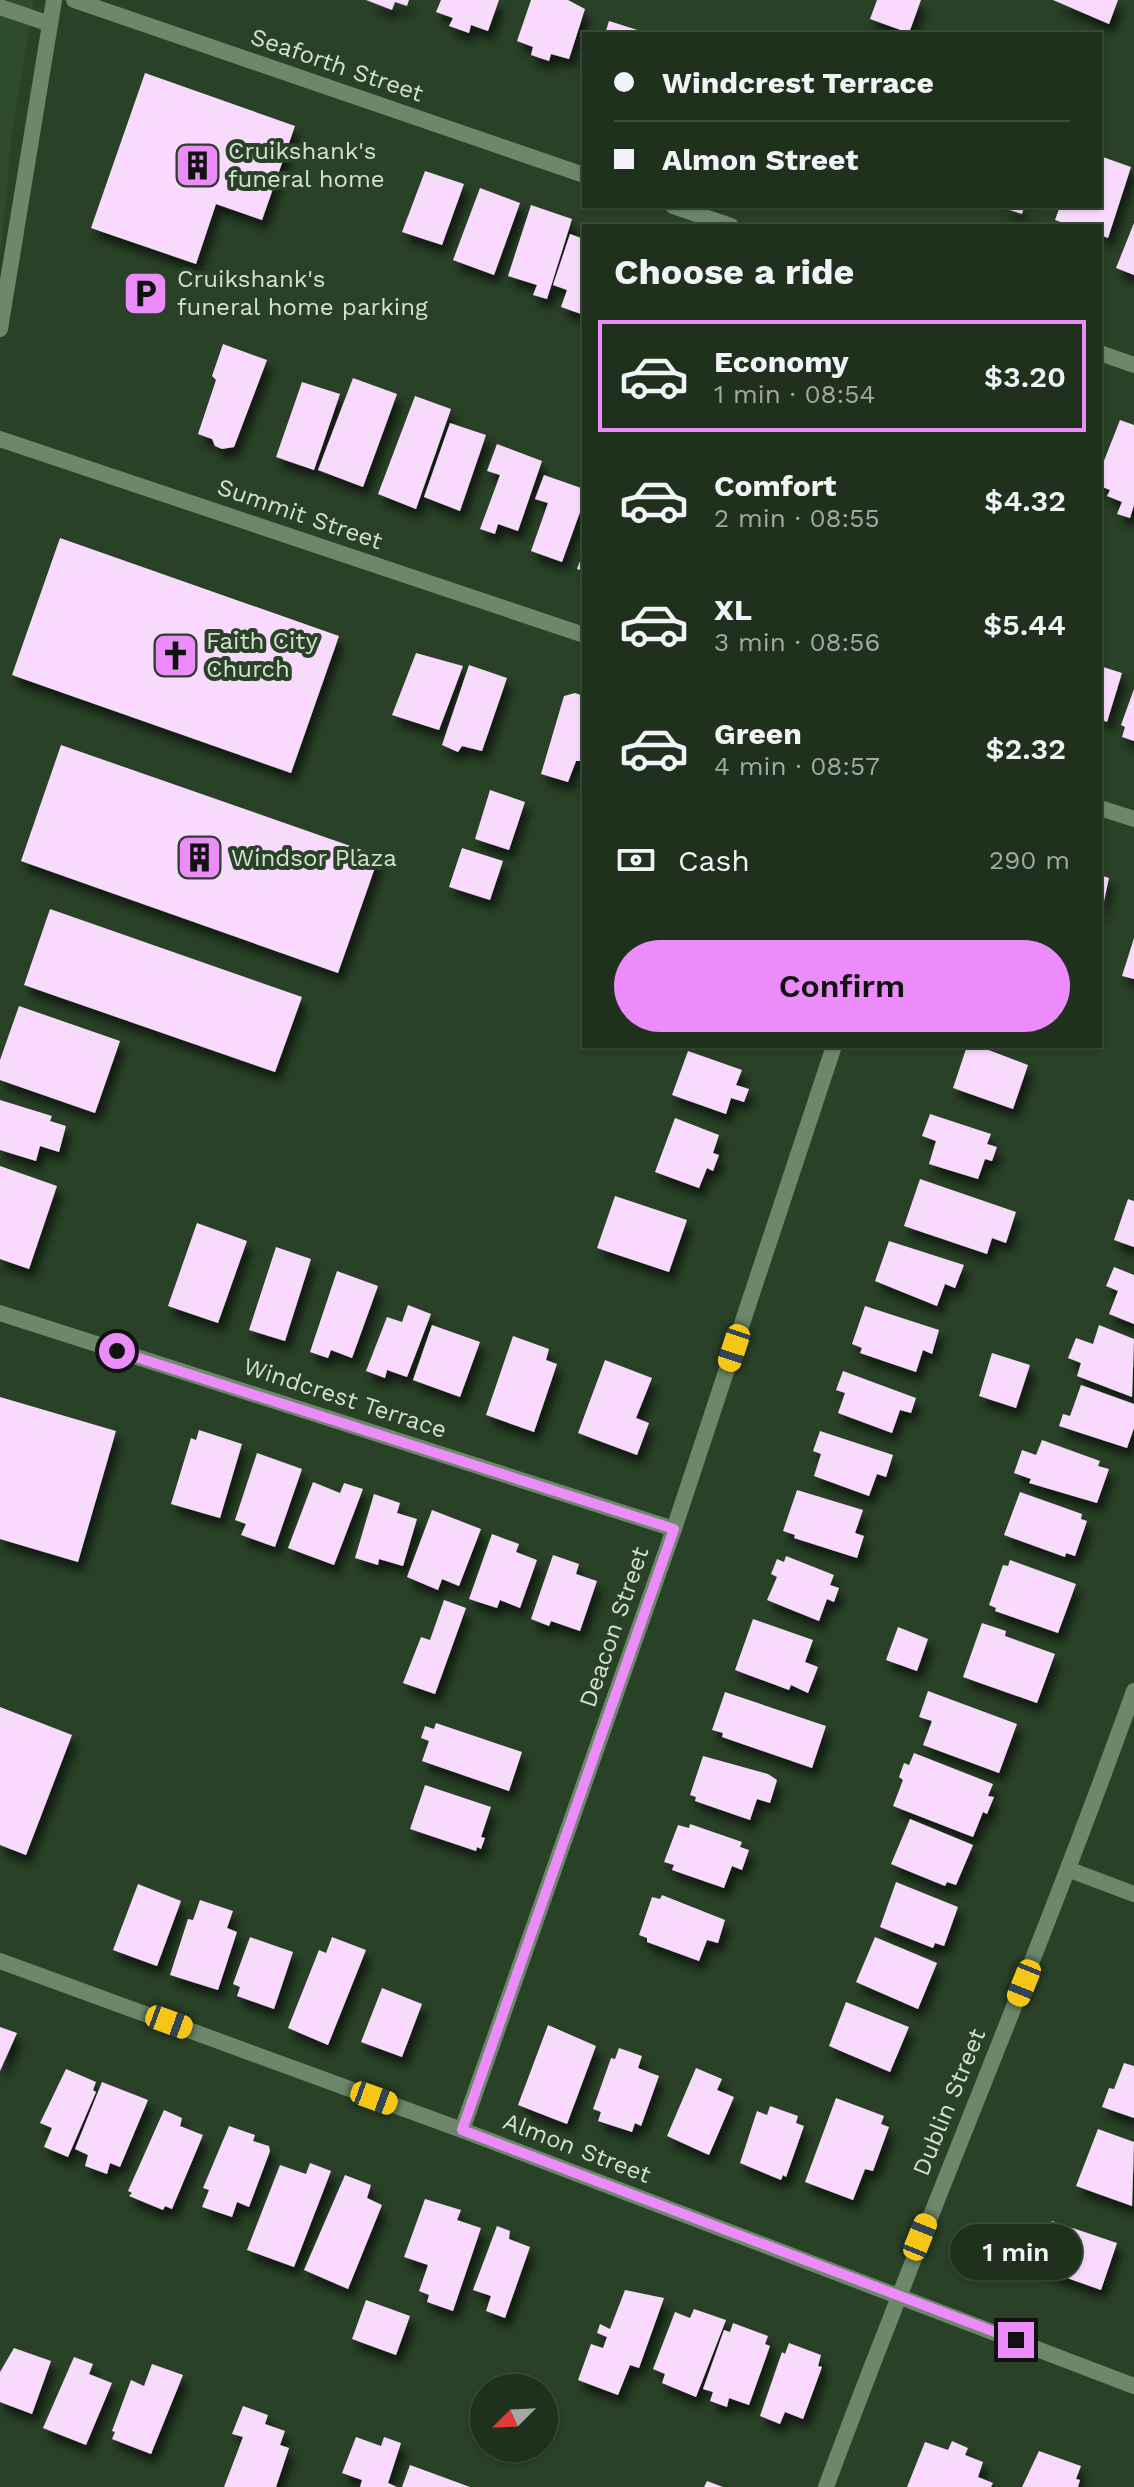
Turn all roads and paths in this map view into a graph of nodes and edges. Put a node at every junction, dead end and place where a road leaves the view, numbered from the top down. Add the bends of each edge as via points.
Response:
1 (54, 0) edge
2 (74, 0) edge
3 (0, 7) edge
4 (50, 24) junction
5 (582, 174) edge
6 (679, 208) edge
7 (725, 224) edge
8 (0, 329) edge
9 (1102, 354) edge
10 (1134, 365) edge
11 (0, 439) edge
12 (582, 634) edge
13 (1102, 809) edge
14 (1134, 819) edge
15 (833, 1048) edge
16 (0, 1313) edge
17 (674, 1529) junction
18 (1134, 1691) edge
19 (1070, 1870) junction
20 (1134, 1894) edge
21 (0, 1961) edge
22 (462, 2130) junction
23 (897, 2294) junction
24 (1134, 2386) edge
25 (826, 2487) edge

1 - 4 street
2 - 5 street, Seaforth Street
3 - 4 street
4 - 8 street
6 - 7 street
9 - 10 street
11 - 12 street, Summit Street
13 - 14 street
15 - 17 street, Deacon Street
16 - 17 street, Windcrest Terrace
17 - 22 street, Deacon Street
18 - 19 street, Dublin Street
19 - 20 street
19 - 23 street, Dublin Street
21 - 22 street, Almon Street
22 - 23 street, Almon Street
23 - 24 street, Almon Street
23 - 25 street, Dublin Street

